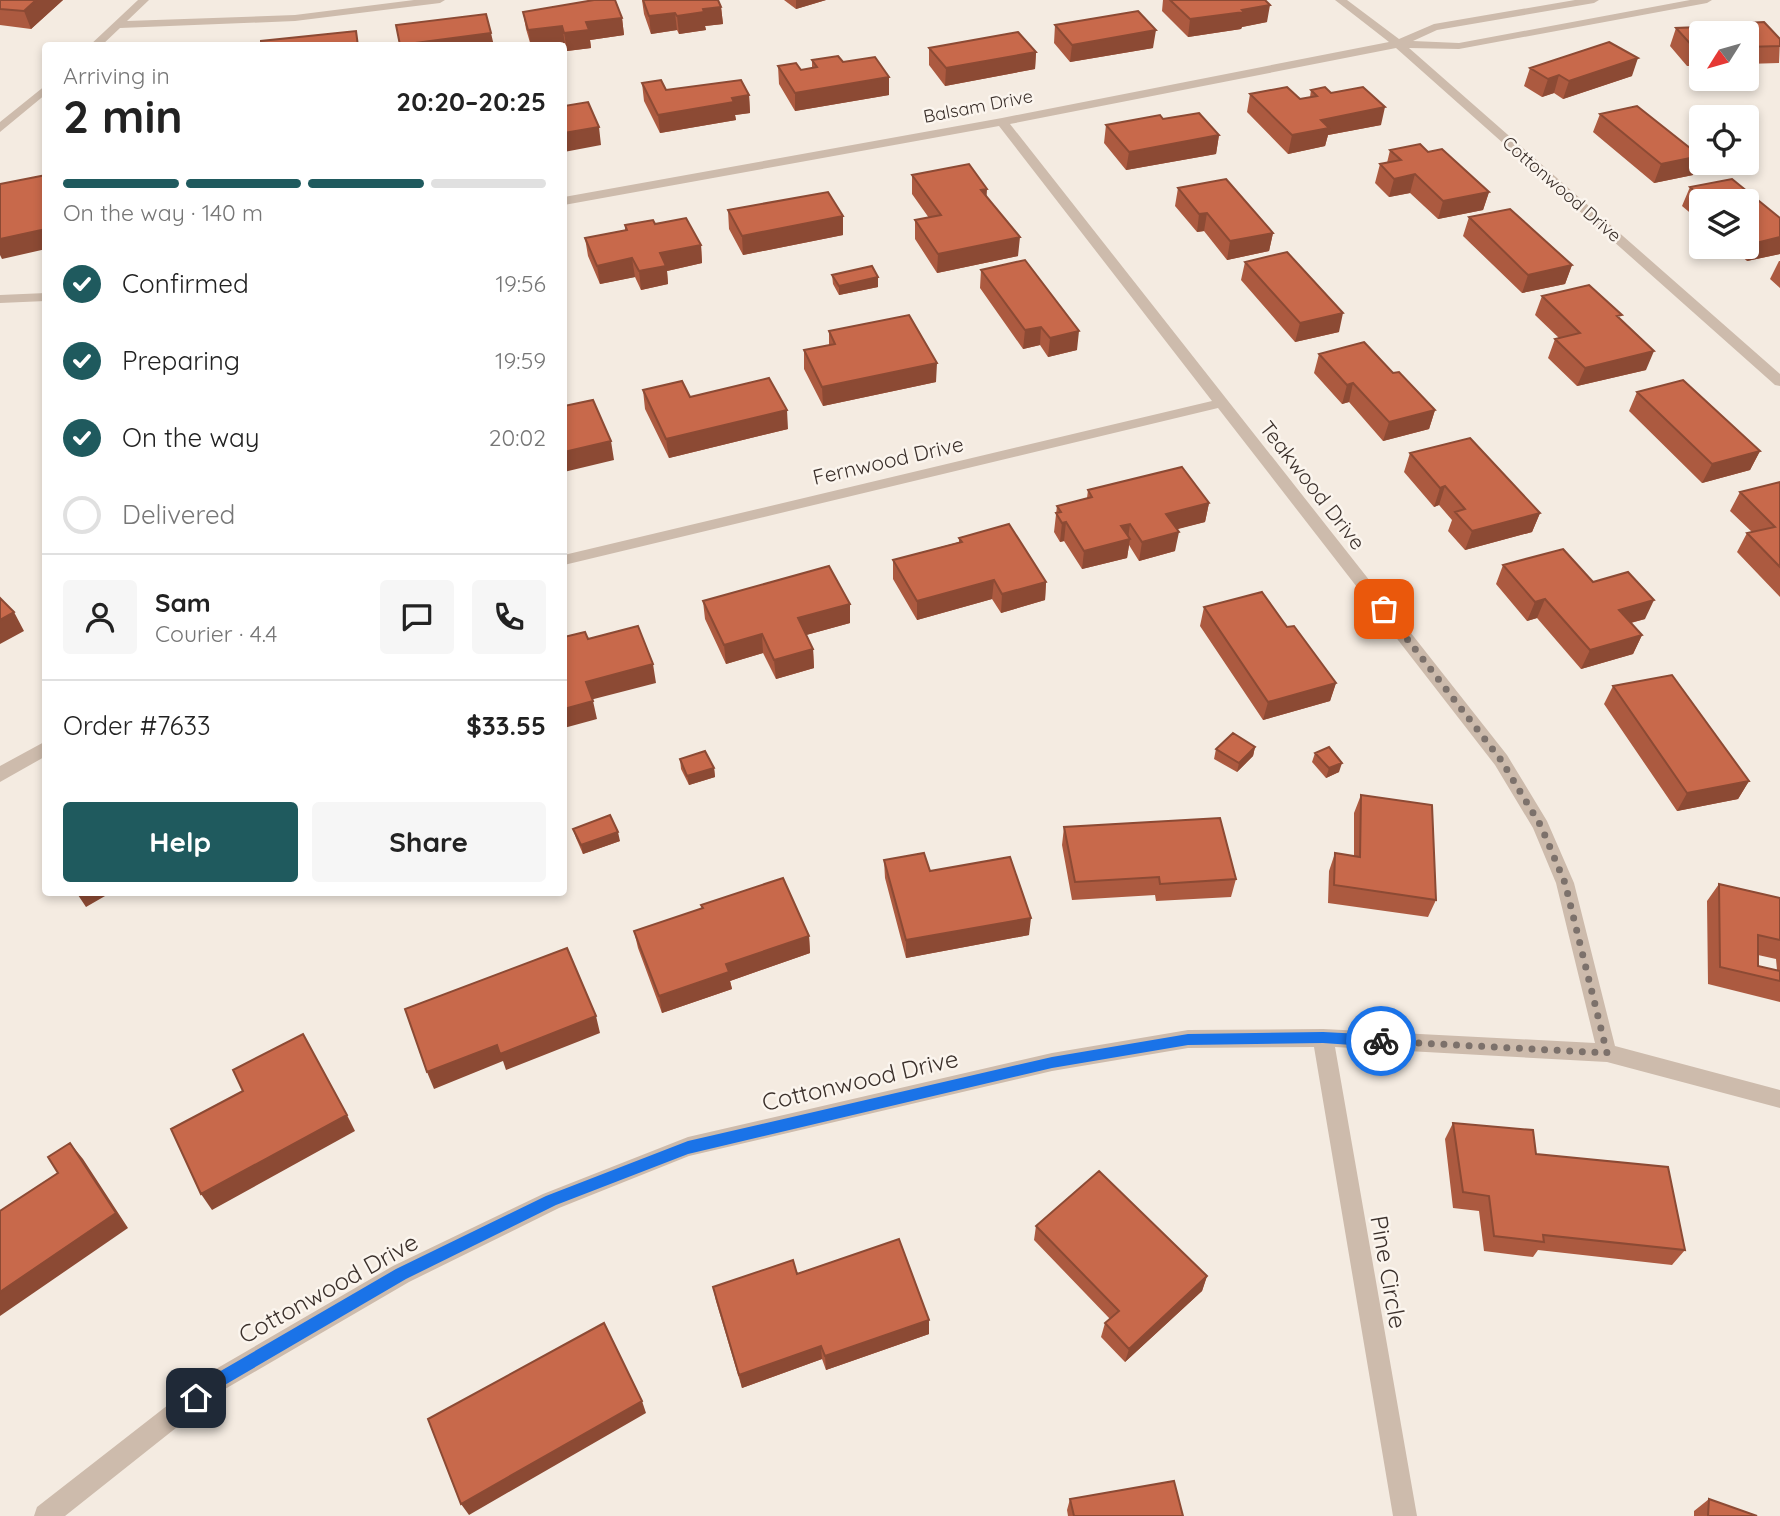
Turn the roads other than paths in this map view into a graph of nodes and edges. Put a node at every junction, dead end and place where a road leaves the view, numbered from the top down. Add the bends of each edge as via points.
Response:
1 (144, 0) edge
2 (440, 0) edge
3 (1340, 0) edge
4 (1594, 0) edge
5 (1707, 0) edge
6 (117, 25) junction
7 (98, 42) edge
8 (1398, 44) junction
9 (42, 91) edge
10 (1002, 121) junction
11 (0, 128) edge
12 (567, 200) edge
13 (42, 297) edge
14 (0, 299) edge
15 (1780, 382) edge
16 (1222, 403) junction
17 (567, 559) edge
18 (42, 749) edge
19 (0, 775) edge
20 (1323, 1038) junction
21 (1607, 1053) junction
22 (1780, 1099) edge
23 (46, 1516) edge
24 (1405, 1516) edge

1 - 6 street
2 - 6 street via 295,18
3 - 8 street, Cottonwood Drive
4 - 8 street, Balsam Drive via 1434,27
5 - 8 street, Balsam Drive via 1459,46
6 - 7 street
8 - 10 street, Balsam Drive
8 - 15 street, Cottonwood Drive
9 - 11 street
10 - 12 street, Balsam Drive
10 - 16 street, Teakwood Drive
13 - 14 street
16 - 17 street, Fernwood Drive
16 - 21 street, Teakwood Drive via 1457,701 1501,760 1541,826 1565,883
18 - 19 street
20 - 21 street, Cottonwood Drive
20 - 23 street, Cottonwood Drive via 1188,1039 1079,1058 688,1147 551,1200 401,1274 217,1381
20 - 24 street, Pine Circle
21 - 22 street, Cottonwood Drive

